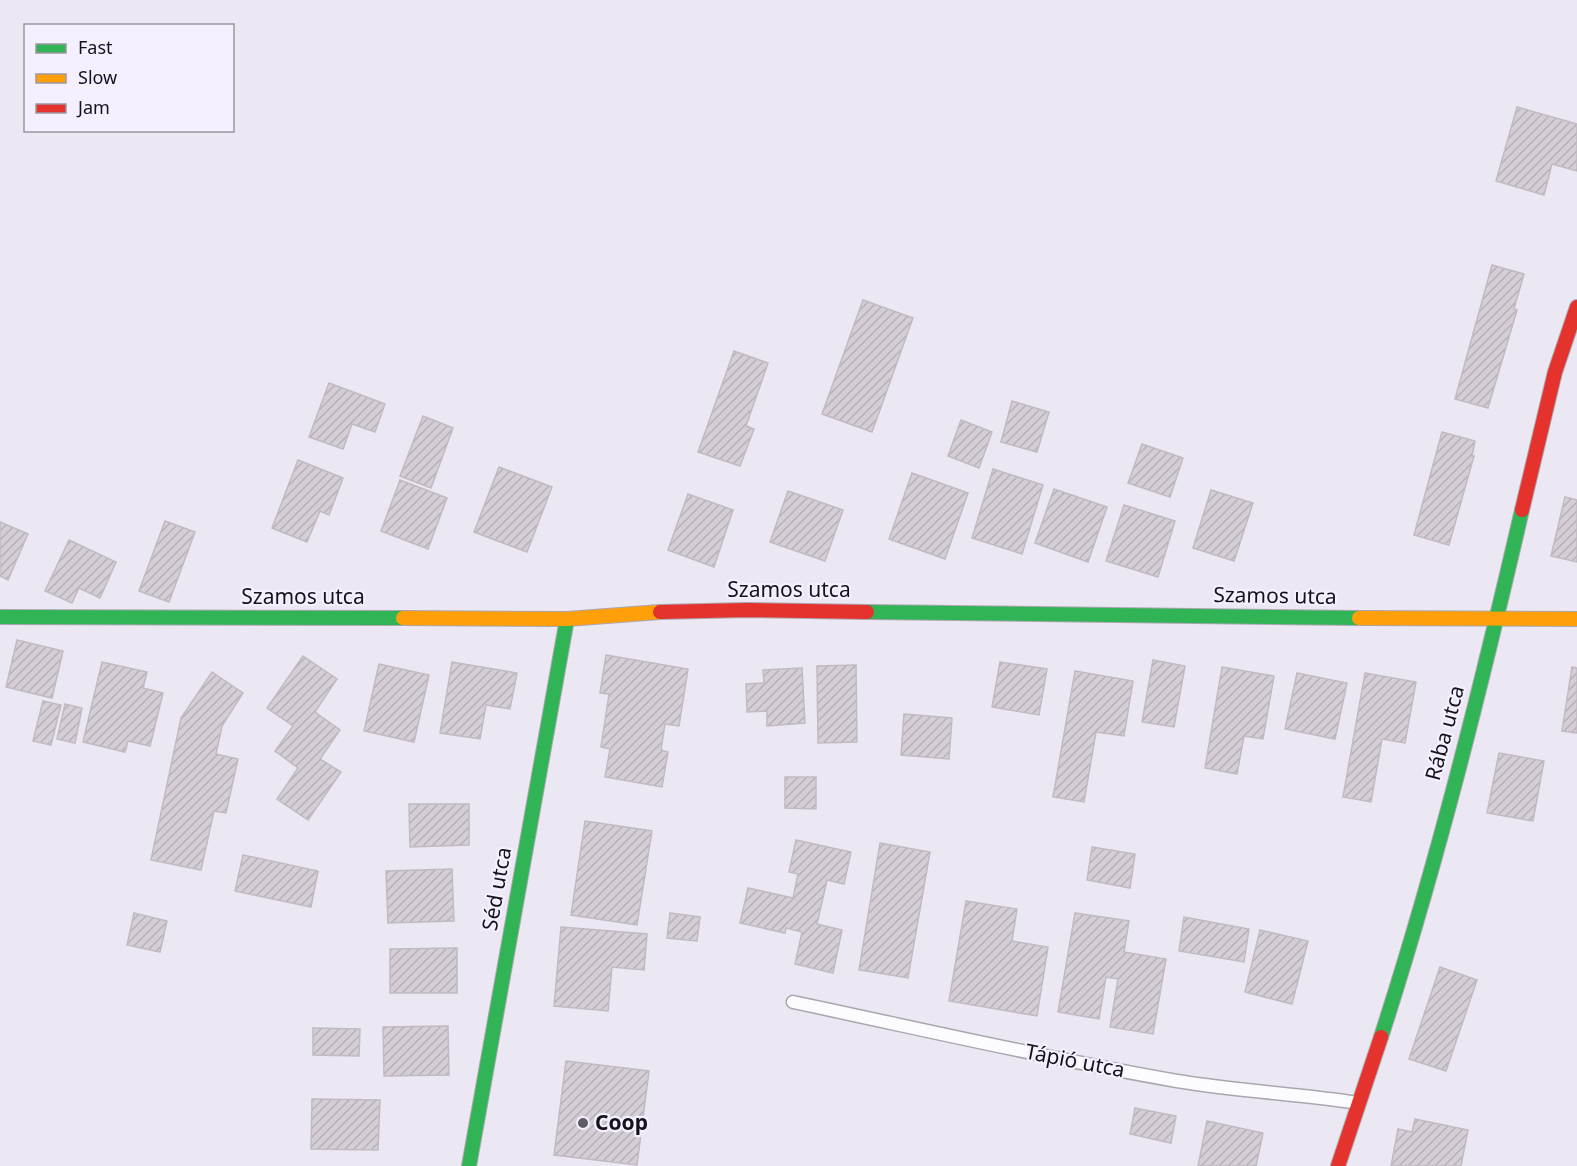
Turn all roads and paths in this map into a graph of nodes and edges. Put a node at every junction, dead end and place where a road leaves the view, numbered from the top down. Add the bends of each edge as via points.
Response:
1 (1577, 307) edge
2 (0, 617) edge
3 (567, 619) junction
4 (1577, 619) edge
5 (1496, 620) junction
6 (793, 1002) dead end
7 (1360, 1103) junction
8 (469, 1166) edge
9 (1338, 1166) edge

1 - 5 street, Rába utca via 1554,375
2 - 3 street, Szamos utca
3 - 5 street, Szamos utca via 747,610
3 - 8 street, Séd utca
4 - 5 street, Szamos utca
5 - 7 street, Rába utca via 1410,941
6 - 7 lane, Tápió utca via 1177,1081
7 - 9 street, Rába utca

